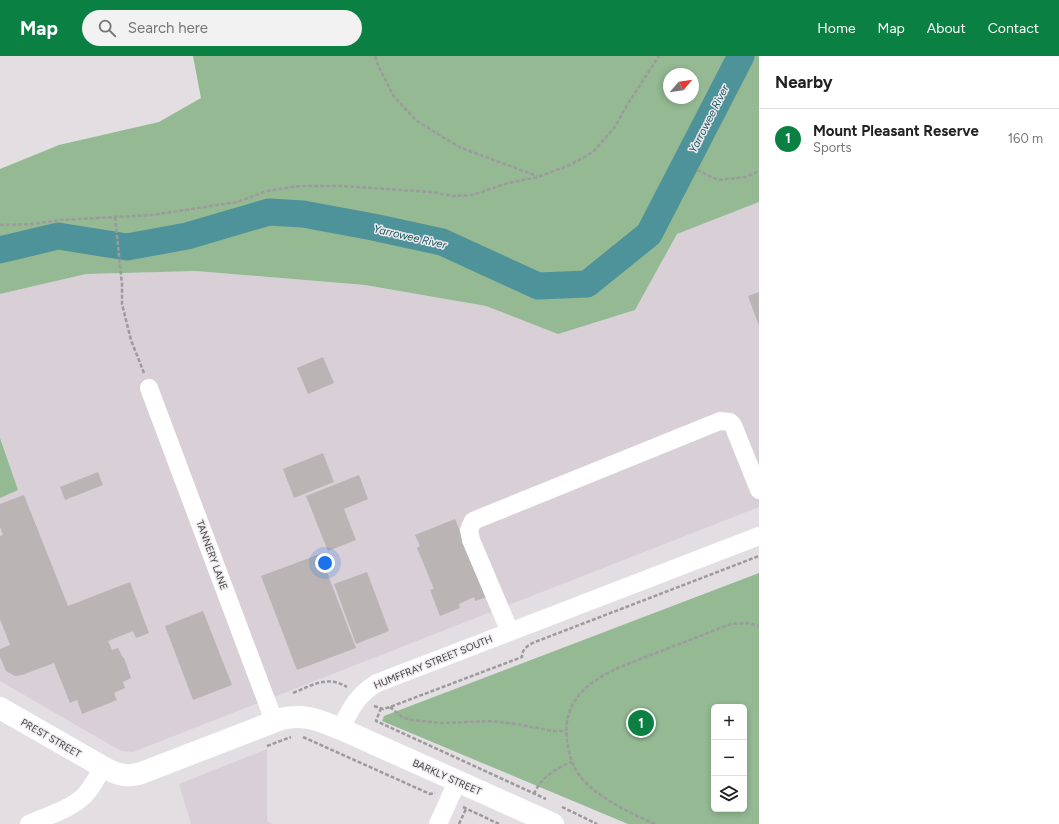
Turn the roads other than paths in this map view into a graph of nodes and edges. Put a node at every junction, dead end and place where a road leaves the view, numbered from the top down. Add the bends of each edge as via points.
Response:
1 (150, 388) road end
2 (759, 490) edge
3 (759, 536) edge
4 (510, 632) junction
5 (0, 708) edge
6 (274, 722) junction
7 (341, 729) junction
8 (103, 767) junction
9 (453, 791) junction
10 (554, 814) edge
11 (29, 824) edge
12 (438, 824) edge

1 - 6 street, TANNERY LANE
2 - 4 street via 733,425 720,421 474,521 469,530 471,540
3 - 4 street, HUMFFRAY STREET SOUTH
4 - 7 street, HUMFFRAY STREET SOUTH via 372,686 359,696 351,707
5 - 8 main road, PREST STREET
6 - 7 main road via 302,716
6 - 8 main road via 139,774 125,776
7 - 9 main road, BARKLY STREET
8 - 11 street via 90,790 79,800
9 - 10 main road, BARKLY STREET
9 - 12 street

